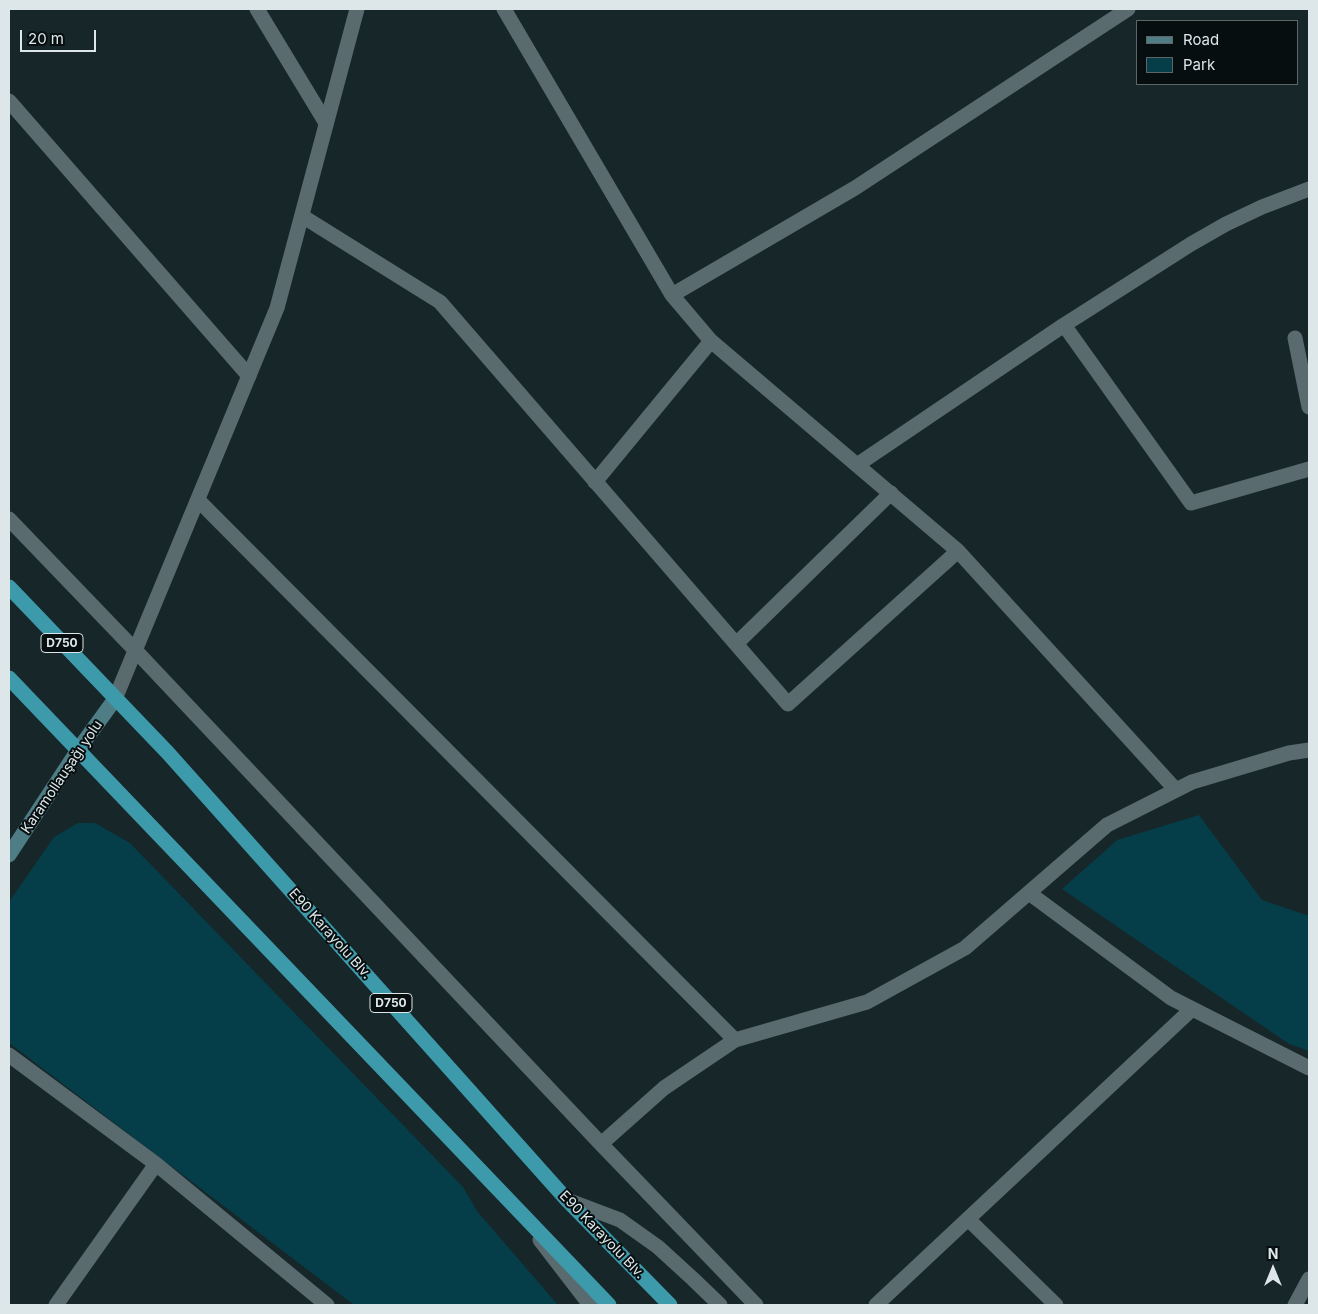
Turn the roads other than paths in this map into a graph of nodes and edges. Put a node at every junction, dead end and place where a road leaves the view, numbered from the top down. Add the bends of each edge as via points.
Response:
1 (257, 9) edge
2 (359, 9) edge
3 (504, 9) edge
4 (1128, 9) edge
5 (9, 101) edge
6 (326, 123) junction
7 (1309, 189) edge
8 (302, 216) junction
9 (672, 295) junction
10 (1064, 325) junction
11 (1295, 338) dead end
12 (711, 341) junction
13 (249, 376) junction
14 (1309, 407) edge
15 (857, 465) junction
16 (1309, 469) edge
17 (595, 482) junction
18 (891, 493) junction
19 (198, 500) junction
20 (9, 519) edge
21 (958, 551) junction
22 (9, 586) edge
23 (736, 644) junction
24 (135, 650) junction
25 (9, 678) edge
26 (115, 699) junction
27 (78, 750) junction
28 (1309, 750) edge
29 (1176, 790) junction
30 (9, 855) edge
31 (1029, 893) junction
32 (1192, 1009) junction
33 (735, 1040) junction
34 (9, 1055) edge
35 (1309, 1068) edge
36 (601, 1144) junction
37 (156, 1164) junction
38 (506, 1198) junction
39 (567, 1200) junction
40 (968, 1219) junction
41 (1309, 1279) edge
42 (56, 1305) edge
43 (327, 1305) edge
44 (590, 1305) edge
45 (609, 1305) edge
46 (670, 1305) edge
47 (720, 1305) edge
48 (756, 1305) edge
49 (876, 1305) edge
50 (1056, 1305) edge
51 (1295, 1305) edge

1 - 6 street
2 - 6 street
3 - 9 street
4 - 9 street via 855,188
5 - 13 street
6 - 8 street
7 - 10 street via 1226,224
8 - 13 street via 277,308
8 - 17 street via 440,302
9 - 12 street
10 - 15 street
10 - 16 street via 1191,503
11 - 14 street
12 - 15 street
12 - 17 street
13 - 19 street
15 - 18 street
17 - 23 street
18 - 21 street
18 - 23 street
19 - 24 street
19 - 33 street
20 - 24 street
21 - 23 street via 788,704
21 - 29 street
22 - 26 highway, E90 Karayolu Blv. / D750
24 - 26 street
24 - 36 street
25 - 27 highway
26 - 27 main road, Karamollauşağı yolu
26 - 39 highway, E90 Karayolu Blv. / D750 via 168,753
27 - 30 main road, Karamollauşağı yolu
27 - 38 highway
28 - 29 street via 1201,779
29 - 31 street via 1107,825
31 - 32 street via 1170,998
31 - 33 street via 965,948 867,1002
32 - 35 street
32 - 40 street
33 - 36 street via 664,1088
34 - 37 street
36 - 48 street
37 - 42 street
37 - 43 street
38 - 44 street
38 - 45 highway
39 - 46 highway, E90 Karayolu Blv. / D750
39 - 47 street via 620,1220 658,1247
40 - 49 street
40 - 50 street
41 - 51 street

